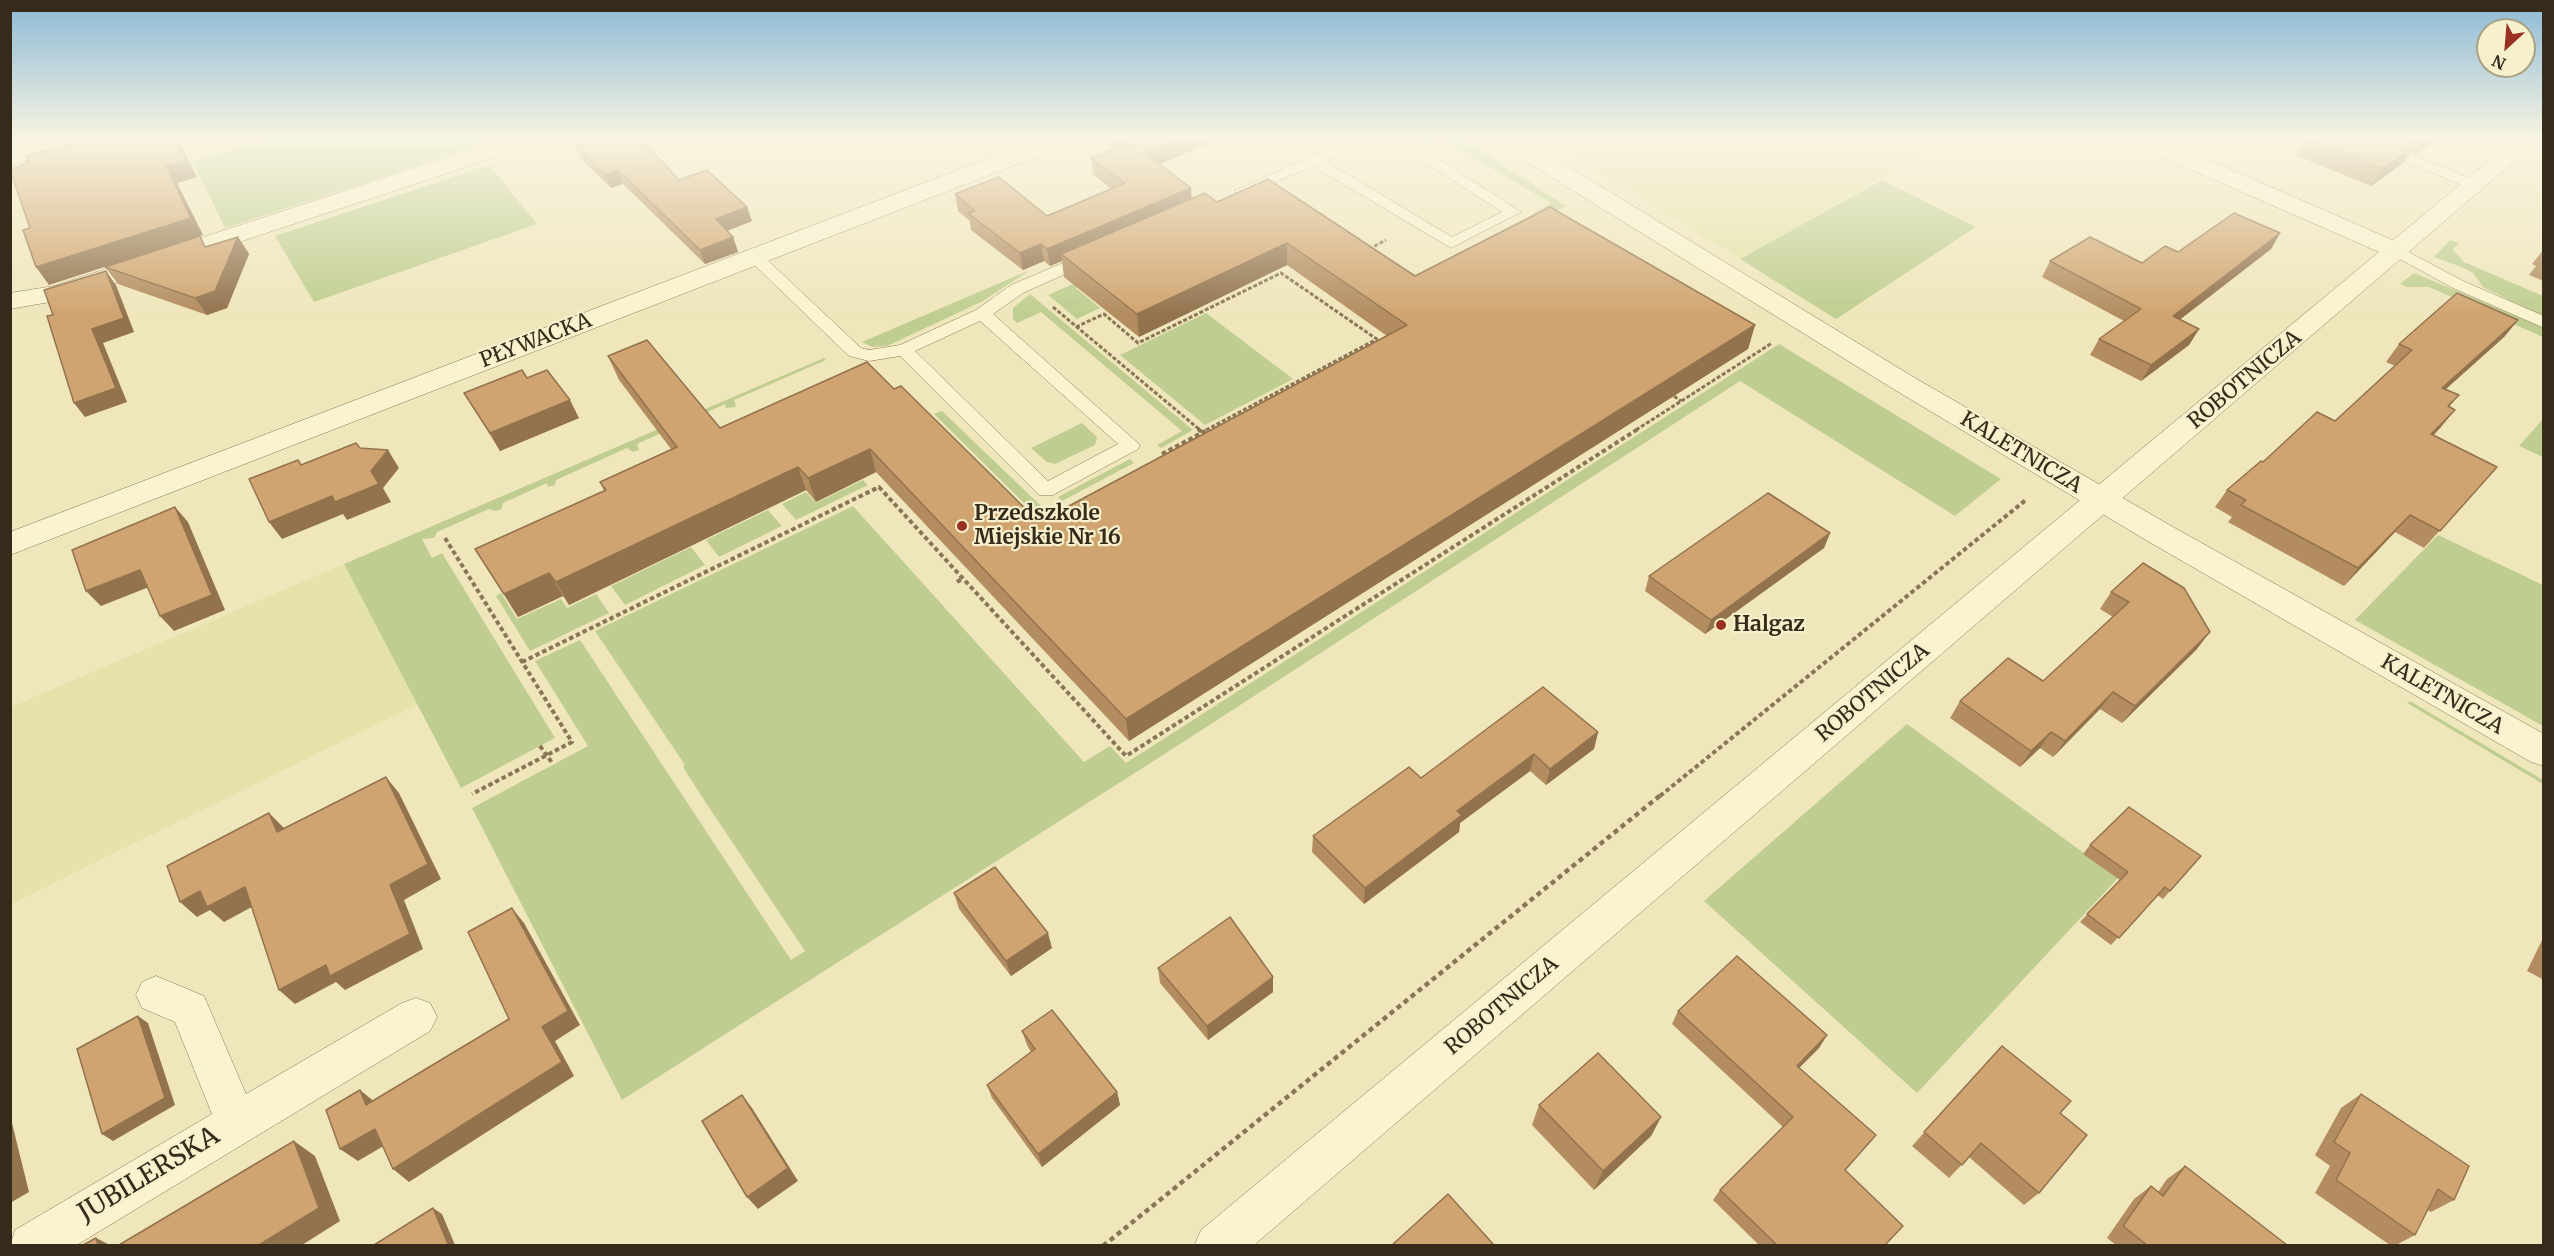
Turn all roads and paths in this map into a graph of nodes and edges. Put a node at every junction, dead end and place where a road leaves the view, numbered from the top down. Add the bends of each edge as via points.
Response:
1 (348, 198) edge
2 (908, 198) edge
3 (1376, 198) edge
4 (1490, 198) edge
5 (1601, 198) edge
6 (2275, 198) edge
7 (2460, 198) edge
8 (1381, 233) dead end
9 (1106, 250) edge
10 (1364, 251) edge
11 (2397, 251) junction
12 (755, 256) junction
13 (10, 301) edge
14 (1045, 301) dead end
15 (982, 314) junction
16 (2544, 323) edge
17 (1076, 327) junction
18 (1775, 341) dead end
19 (1385, 344) edge
20 (904, 350) junction
21 (1661, 388) edge
22 (1281, 390) edge
23 (1290, 396) edge
24 (1681, 401) junction
25 (1242, 410) edge
26 (1251, 417) edge
27 (1618, 430) edge
28 (1627, 436) junction
29 (1211, 439) edge
30 (2036, 491) dead end
31 (2101, 500) junction
32 (446, 538) dead end
33 (10, 544) edge
34 (963, 578) junction
35 (957, 582) dead end
36 (522, 662) junction
37 (1087, 712) junction
38 (1081, 715) dead end
39 (540, 746) dead end
40 (2544, 752) edge
41 (547, 755) junction
42 (553, 764) dead end
43 (472, 794) dead end
44 (156, 995) dead end
45 (416, 1017) dead end
46 (237, 1123) junction
47 (31, 1245) edge
48 (1102, 1245) edge
49 (1217, 1245) edge

1 - 13 street via 58,293
2 - 12 street, PŁYWACKA
3 - 4 lane via 1451,243 1513,212
5 - 31 street, KALETNICZA
6 - 11 street
7 - 11 street, ROBOTNICZA
8 - 10 path via 1390,238
9 - 15 lane via 1017,289
11 - 16 lane via 2457,284
11 - 31 street, ROBOTNICZA
12 - 20 lane via 855,352 877,356
12 - 33 street, PŁYWACKA
14 - 17 path
15 - 20 lane
15 - 20 lane via 1131,445 1046,490
17 - 19 path via 1104,314 1138,343 1281,273
17 - 29 path
18 - 24 path
21 - 24 path
22 - 23 path
24 - 28 path
25 - 26 path
27 - 28 path
28 - 37 path via 1126,756
30 - 48 path
31 - 40 street, KALETNICZA
31 - 49 street, ROBOTNICZA
32 - 36 path
34 - 35 path
34 - 36 path via 879,487
34 - 37 path
36 - 41 path via 572,742
37 - 38 path
39 - 41 path
41 - 42 path
41 - 43 path
44 - 46 street, JUBILERSKA via 190,1009
45 - 46 street, JUBILERSKA
46 - 47 street, JUBILERSKA

